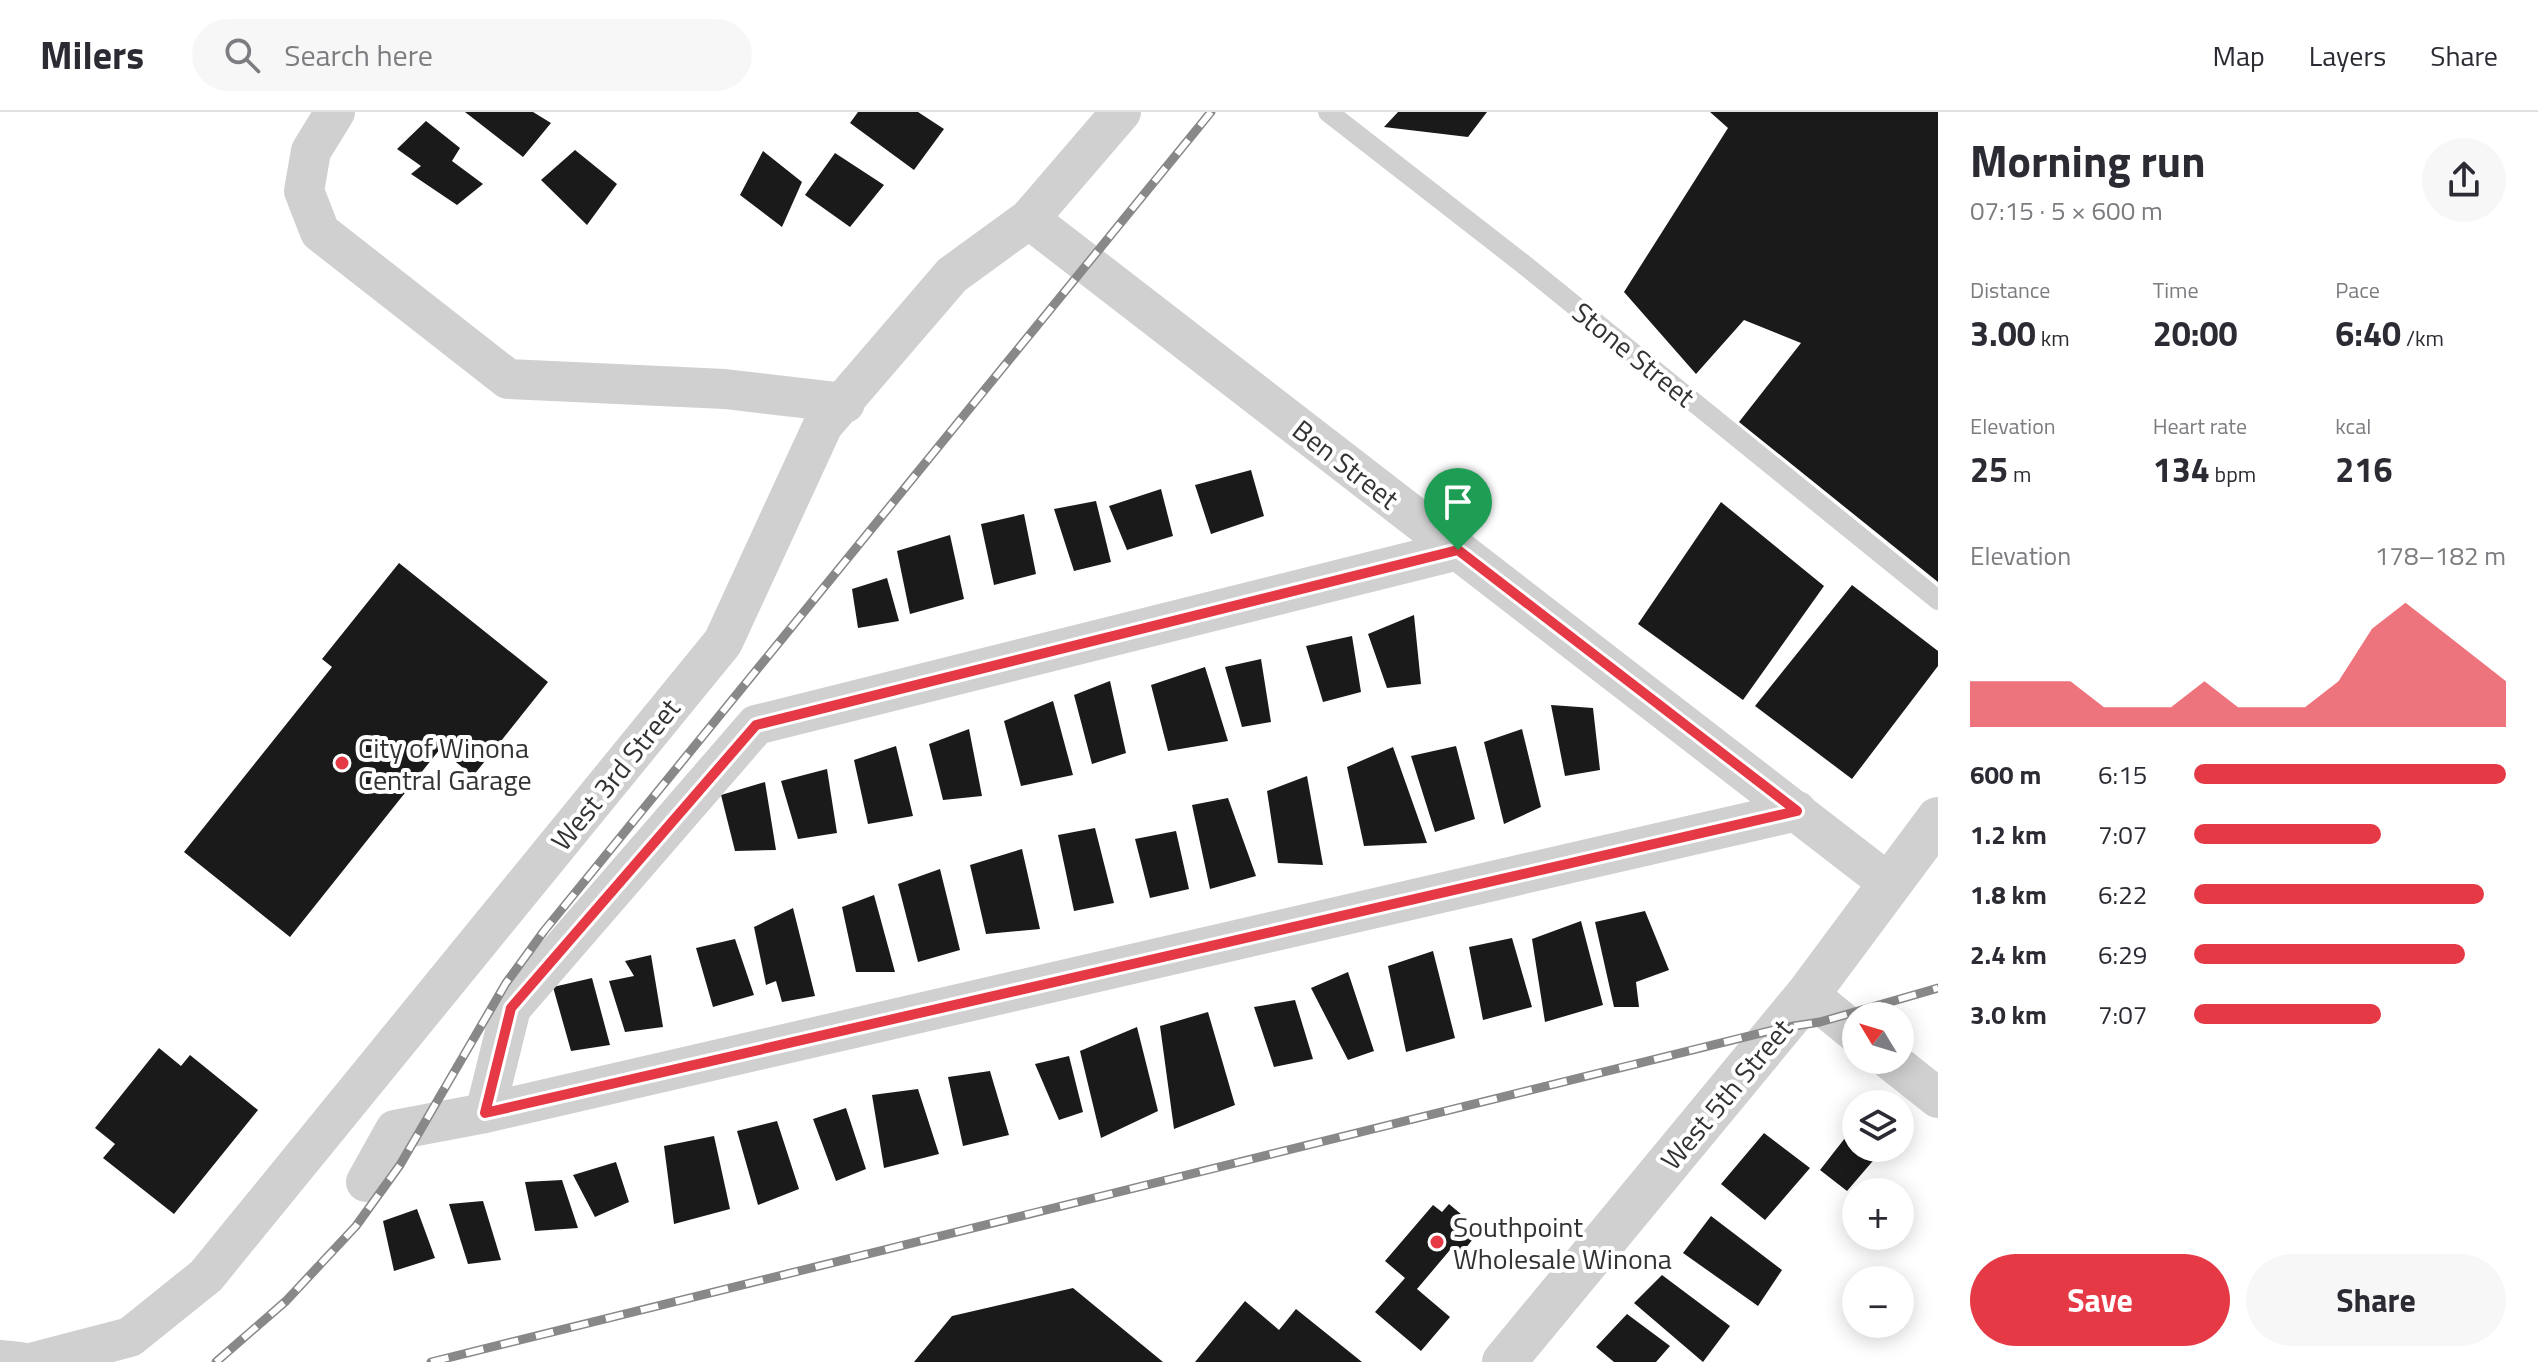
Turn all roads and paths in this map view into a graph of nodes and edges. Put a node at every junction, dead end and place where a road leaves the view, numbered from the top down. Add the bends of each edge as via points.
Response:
1 (335, 112) edge
2 (1328, 112) edge
3 (1113, 115) edge
4 (1029, 219) junction
5 (845, 403) junction
6 (1458, 550) junction
7 (1938, 600) edge
8 (1797, 811) junction
9 (1938, 819) edge
10 (1891, 885) junction
11 (1808, 994) junction
12 (1842, 1022) edge
13 (1908, 1074) edge
14 (1938, 1098) edge
15 (485, 1113) junction
16 (366, 1182) dead end
17 (0, 1360) edge
18 (20, 1362) edge
19 (34, 1362) edge
20 (1504, 1362) edge

1 - 5 street via 311,151 304,191 320,232 508,379 725,389
2 - 7 lane, Stone Street
3 - 4 street, West 3rd Street
4 - 5 street, West 3rd Street via 952,275
4 - 6 street, Ben Street
5 - 19 street, West 3rd Street via 823,425 723,642 206,1276 130,1337
6 - 8 street, Ben Street
6 - 15 street via 756,725 511,1008
8 - 10 street, Ben Street
8 - 15 street
9 - 10 street, West 5th Street
10 - 11 street, West 5th Street
11 - 12 street
11 - 20 street, West 5th Street
13 - 14 street
15 - 16 street via 395,1130
17 - 18 street

